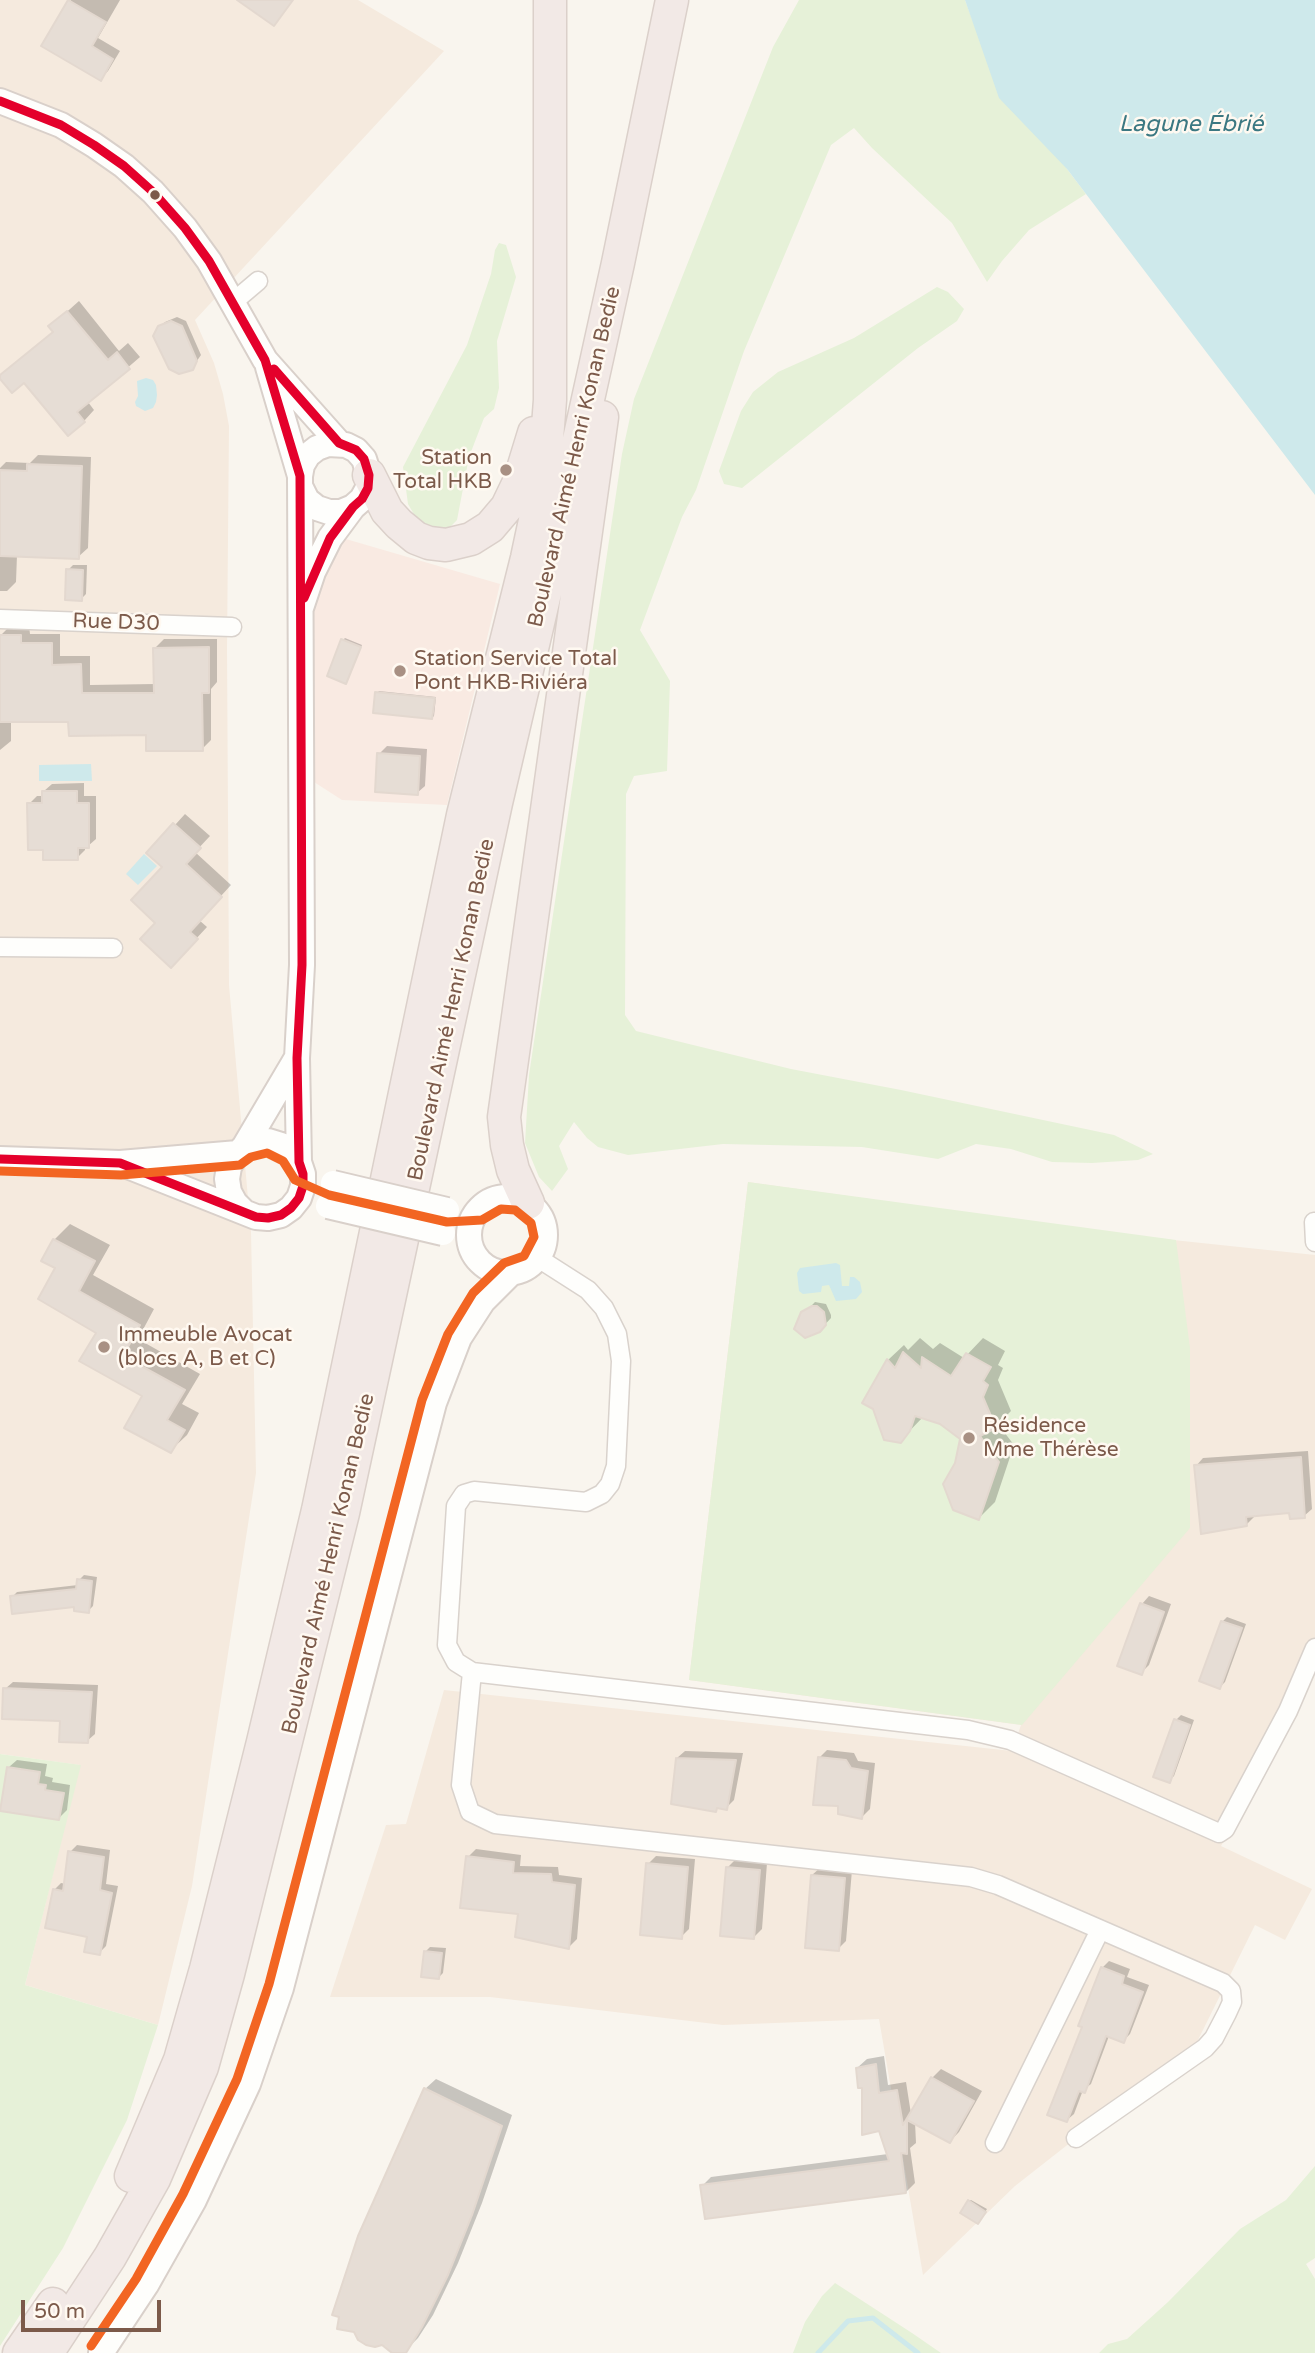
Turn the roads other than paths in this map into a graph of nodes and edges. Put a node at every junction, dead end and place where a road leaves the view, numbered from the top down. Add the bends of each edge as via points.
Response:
1 (550, 0) edge
2 (672, 0) edge
3 (0, 101) edge
4 (618, 263) junction
5 (258, 281) dead end
6 (232, 303) junction
7 (551, 346) junction
8 (265, 360) junction
9 (339, 443) junction
10 (369, 475) junction
11 (301, 482) junction
12 (353, 508) junction
13 (301, 608) junction
14 (0, 619) edge
15 (232, 627) dead end
16 (0, 947) edge
17 (113, 948) dead end
18 (297, 1058) junction
19 (241, 1150) junction
20 (0, 1159) edge
21 (120, 1163) junction
22 (301, 1166) junction
23 (331, 1195) junction
24 (528, 1203) junction
25 (291, 1208) junction
26 (480, 1208) junction
27 (244, 1212) junction
28 (445, 1222) junction
29 (1314, 1222) edge
30 (1315, 1242) edge
31 (470, 1247) junction
32 (538, 1258) junction
33 (511, 1273) junction
34 (1315, 1648) edge
35 (471, 1672) junction
36 (1100, 1930) junction
37 (1076, 2138) dead end
38 (995, 2143) dead end
39 (19, 2353) edge
40 (47, 2353) edge
41 (101, 2353) edge

1 - 7 highway, Boulevard Aimé Henri Konan Bedie
2 - 4 highway, Boulevard Aimé Henri Konan Bedie
3 - 6 main road via 61,125 124,166 185,228
4 - 24 highway via 600,442 504,1117 513,1170
4 - 40 highway, Boulevard Aimé Henri Konan Bedie via 343,1513 228,1974 202,2067 154,2179
5 - 6 street
6 - 8 main road
7 - 10 highway via 536,426 519,482 507,508 490,527 471,539 446,545 416,538 387,511
7 - 39 highway, Boulevard Aimé Henri Konan Bedie via 544,478 527,558 463,815 318,1510 206,1969 180,2060 135,2170 92,2246
8 - 9 main road
8 - 11 main road
9 - 10 main road via 356,450
9 - 11 main road via 317,447 308,455
10 - 12 main road via 368,488
11 - 12 main road via 307,499 317,508 329,512
11 - 13 main road
12 - 13 main road via 321,555
13 - 18 main road via 302,965
14 - 15 street, Rue D30
16 - 17 street
18 - 19 main road
18 - 22 main road
19 - 21 main road
19 - 22 main road via 256,1142 281,1144
19 - 27 main road via 229,1167 227,1180 229,1192
20 - 21 main road
21 - 27 main road
22 - 23 main road
22 - 25 main road via 303,1186
23 - 25 main road
23 - 28 main road, bridge
24 - 26 main road via 498,1197
24 - 32 main road via 545,1228
25 - 27 main road via 268,1218
26 - 28 main road
26 - 31 main road via 469,1226
28 - 31 main road
29 - 30 street
31 - 33 main road via 490,1270
32 - 33 main road
32 - 35 street via 588,1290 617,1334 621,1361 616,1466 601,1494 586,1502 474,1491 464,1494 456,1506 447,1645 456,1662
33 - 41 main road via 483,1301 459,1338 434,1403 281,1988 248,2084 194,2200
34 - 35 street via 1288,1711 1219,1833 1010,1740 968,1730
35 - 36 street via 461,1785 470,1812 495,1824 948,1873 998,1885
36 - 37 street via 1223,1983 1231,1991 1232,2002 1205,2049
36 - 38 street

